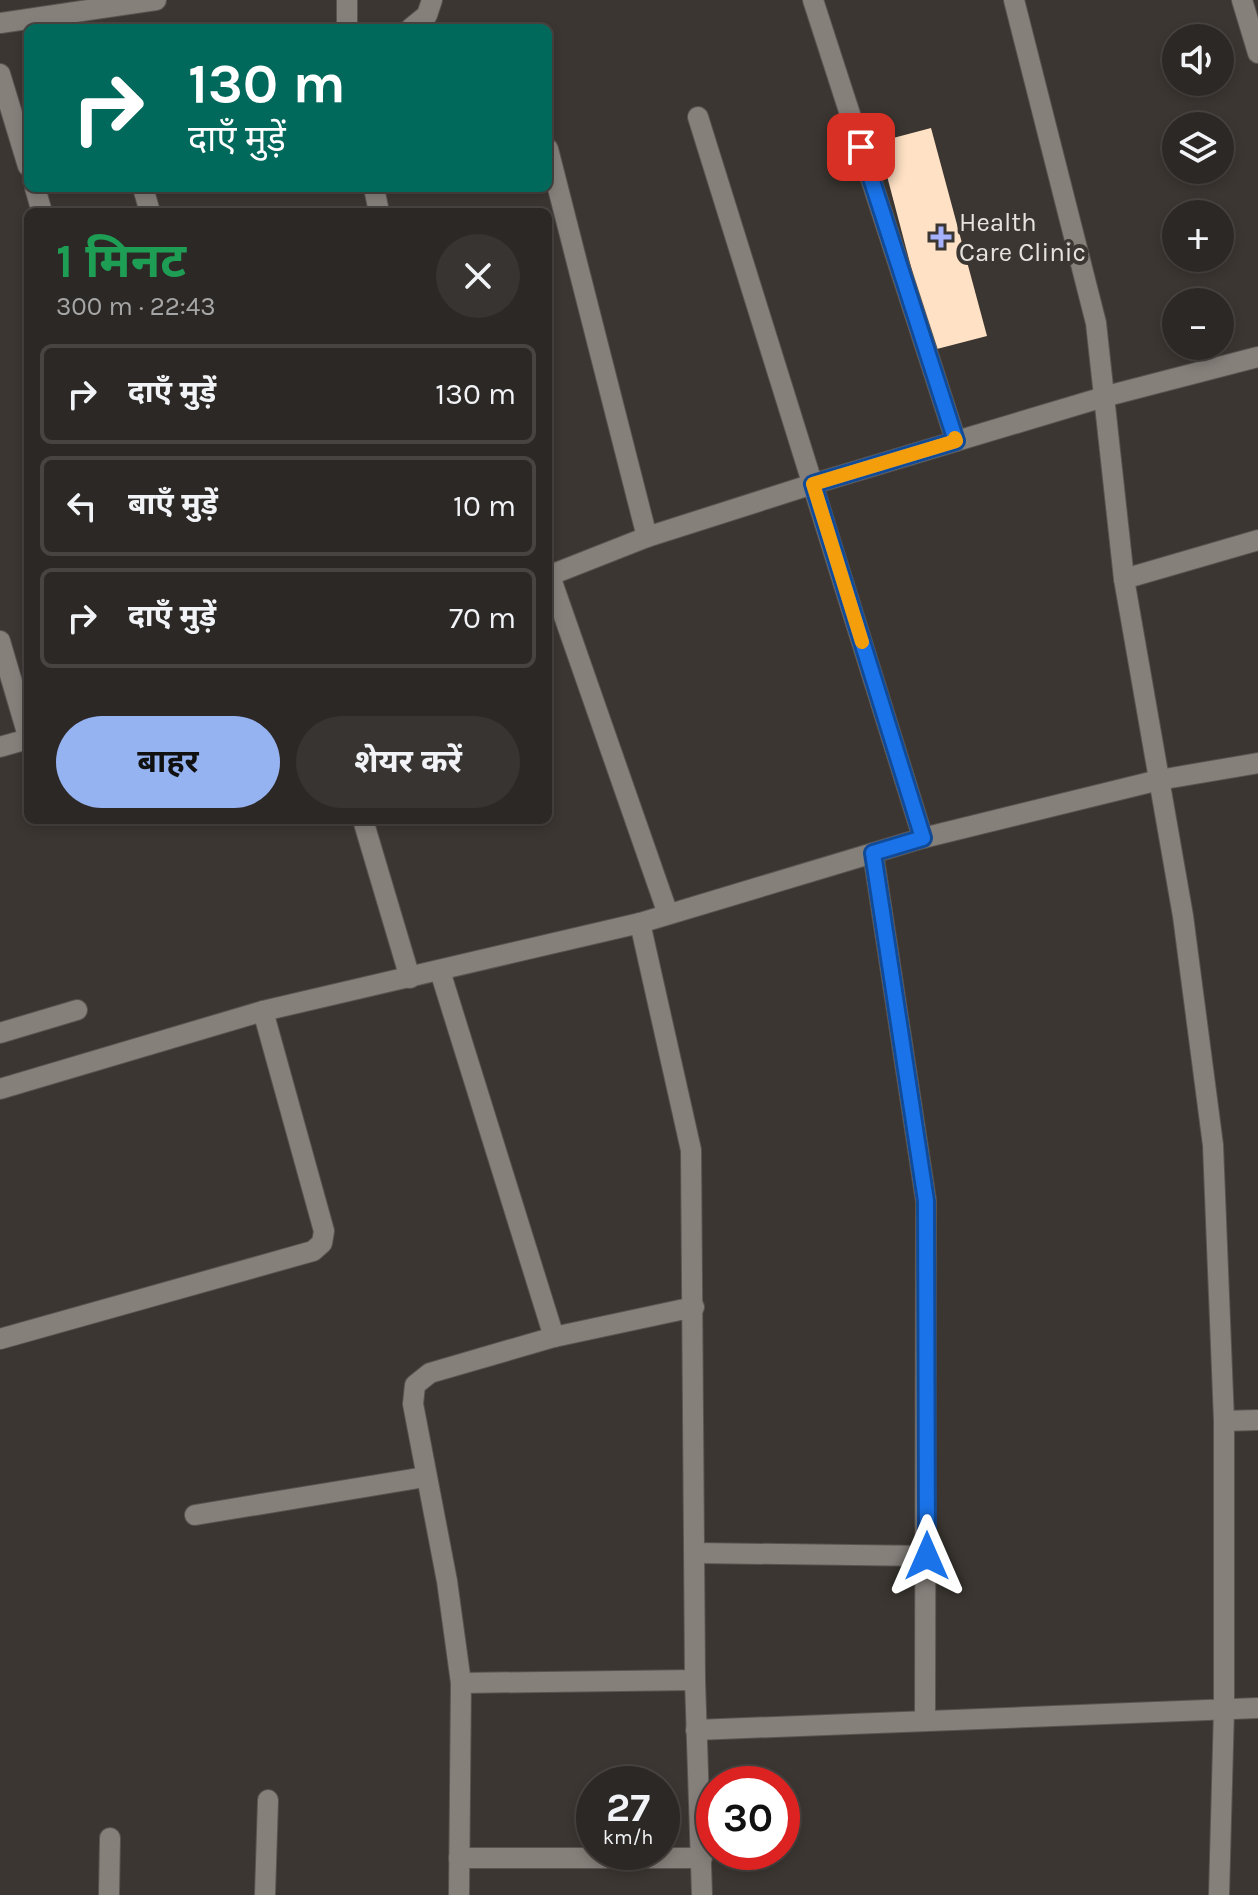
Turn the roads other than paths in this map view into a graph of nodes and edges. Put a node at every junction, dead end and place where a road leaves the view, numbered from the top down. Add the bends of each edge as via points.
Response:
1 (156, 0) edge
2 (347, 0) edge
3 (432, 0) edge
4 (813, 0) edge
5 (1014, 0) edge
6 (1242, 0) edge
7 (93, 19) edge
8 (0, 23) edge
9 (347, 24) edge
10 (416, 24) edge
11 (1258, 53) edge
12 (0, 74) edge
13 (698, 117) dead end
14 (24, 153) edge
15 (552, 165) edge
16 (1258, 357) edge
17 (1107, 396) junction
18 (956, 441) junction
19 (813, 484) junction
20 (647, 537) junction
21 (1258, 540) edge
22 (552, 575) edge
23 (1124, 579) junction
24 (552, 585) edge
25 (0, 641) edge
26 (24, 723) edge
27 (24, 738) edge
28 (0, 747) edge
29 (1258, 763) edge
30 (1159, 780) junction
31 (364, 824) edge
32 (923, 838) junction
33 (873, 853) junction
34 (668, 914) junction
35 (640, 923) junction
36 (440, 971) junction
37 (410, 978) junction
38 (77, 1010) dead end
39 (263, 1011) junction
40 (0, 1033) edge
41 (0, 1089) edge
42 (694, 1307) junction
43 (554, 1337) junction
44 (0, 1339) edge
45 (1258, 1420) edge
46 (1224, 1421) junction
47 (425, 1477) junction
48 (195, 1515) dead end
49 (696, 1553) junction
50 (927, 1556) junction
51 (695, 1680) junction
52 (461, 1683) junction
53 (1258, 1708) edge
54 (1224, 1709) junction
55 (925, 1719) junction
56 (696, 1730) junction
57 (698, 1766) edge
58 (268, 1800) dead end
59 (110, 1838) dead end
60 (459, 1858) junction
61 (696, 1858) edge
62 (702, 1870) edge
63 (109, 1895) edge
64 (265, 1895) edge
65 (459, 1895) edge
66 (702, 1895) edge
67 (1219, 1895) edge

1 - 7 street
2 - 9 street
3 - 10 street via 427,15
4 - 18 street
5 - 17 street via 1096,323
6 - 11 street
7 - 8 street
12 - 14 street
13 - 19 street
15 - 20 street
16 - 17 street
17 - 18 street
17 - 23 street
18 - 19 street
19 - 20 street
19 - 32 street
20 - 22 street
21 - 23 street
23 - 30 street
24 - 34 street
25 - 26 street
27 - 28 street
29 - 30 street
30 - 32 street
30 - 46 street via 1213,1145
31 - 37 street
32 - 33 street
33 - 34 street
33 - 50 street via 926,1201
34 - 35 street
35 - 36 street
35 - 42 street via 691,1150
36 - 37 street
36 - 43 street
37 - 39 street
38 - 40 street
39 - 41 street
39 - 44 street via 324,1231 322,1243 313,1251
42 - 43 street
42 - 49 street
43 - 47 street via 430,1373 415,1385 413,1404
45 - 46 street
46 - 54 street
47 - 48 street
47 - 52 street
49 - 50 street
49 - 51 street
50 - 55 street
51 - 52 street
51 - 56 street
52 - 60 street
53 - 54 street
54 - 55 street
54 - 67 street
55 - 56 street
56 - 57 street
58 - 64 street
59 - 63 street
60 - 61 street
60 - 65 street
62 - 66 street

